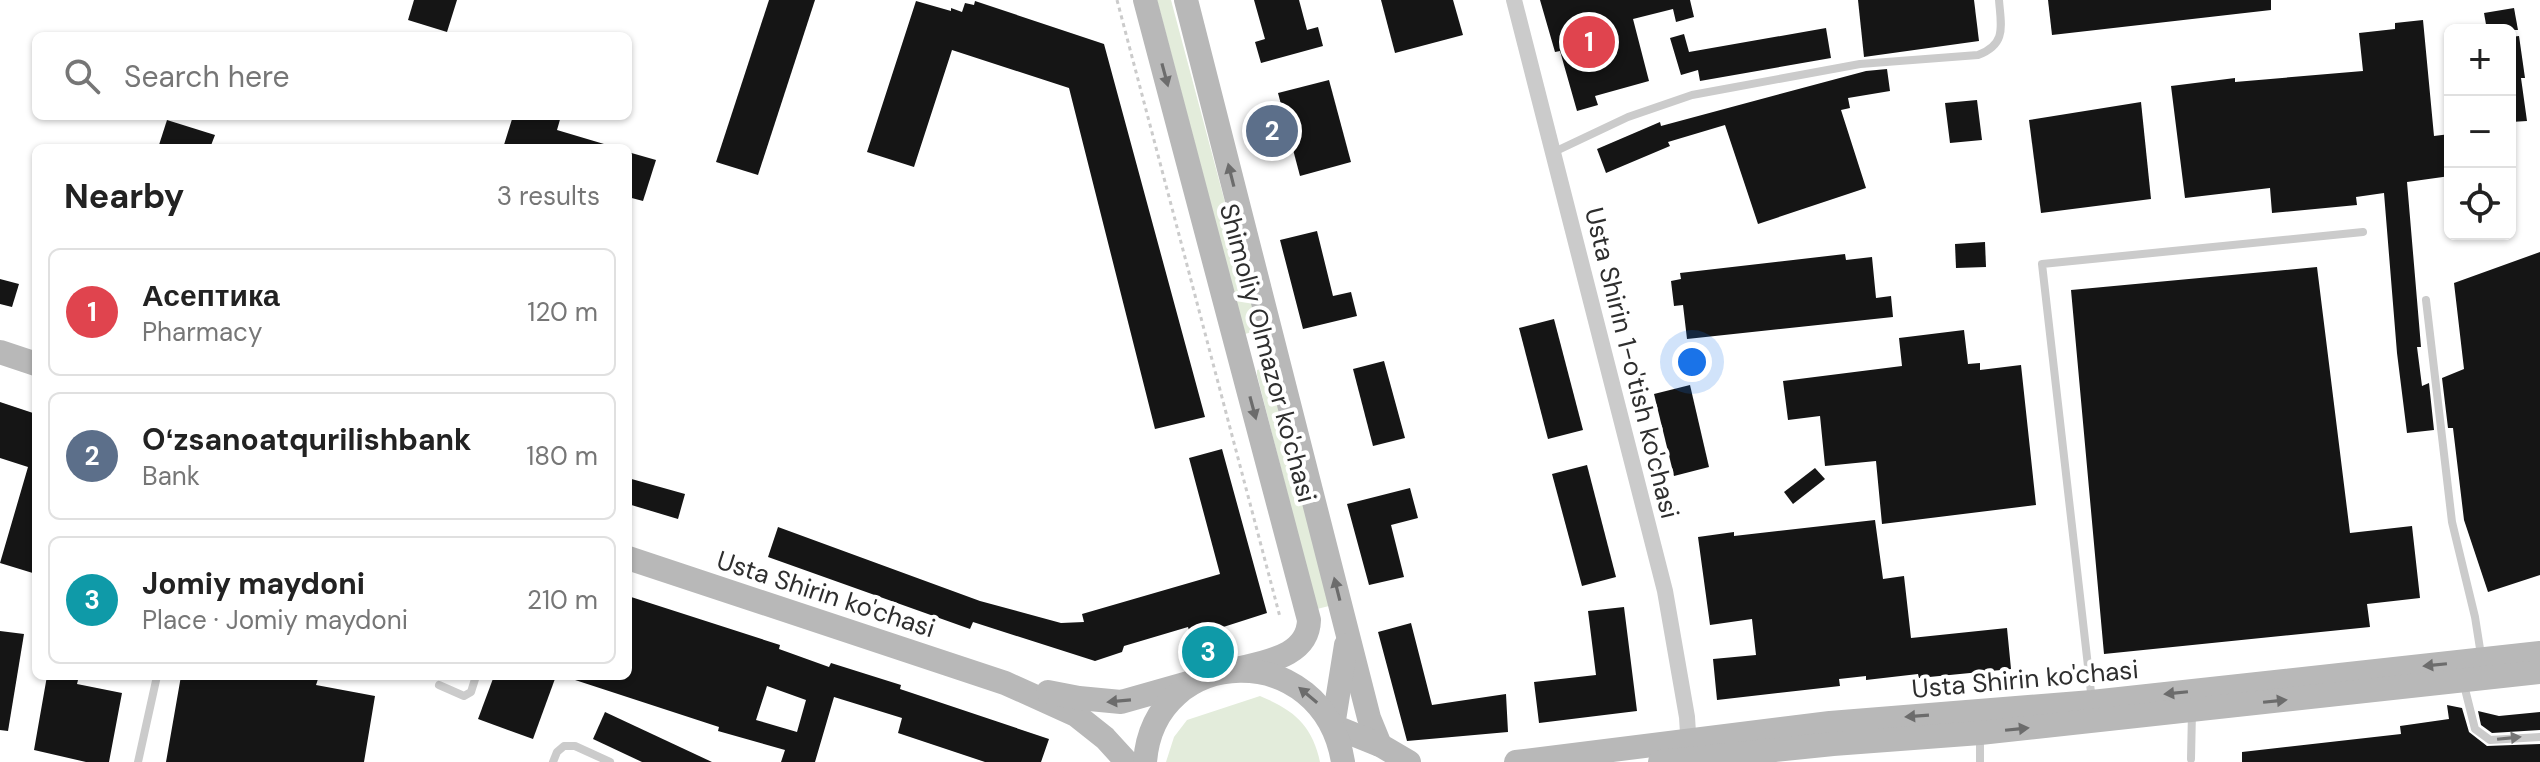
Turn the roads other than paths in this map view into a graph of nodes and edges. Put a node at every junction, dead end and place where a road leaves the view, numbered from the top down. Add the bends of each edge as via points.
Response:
1 (1145, 0) edge
2 (1186, 0) edge
3 (1514, 0) edge
4 (1999, 0) edge
5 (1554, 152) junction
6 (2363, 232) dead end
7 (2426, 300) dead end
8 (1275, 347) junction
9 (0, 352) edge
10 (1240, 357) junction
11 (32, 363) edge
12 (632, 559) edge
13 (1348, 633) junction
14 (2540, 653) edge
15 (2482, 660) junction
16 (1229, 671) junction
17 (2540, 672) edge
18 (156, 680) edge
19 (475, 680) edge
20 (1194, 681) junction
21 (2463, 681) junction
22 (1005, 683) junction
23 (439, 685) dead end
24 (2192, 711) junction
25 (2093, 712) junction
26 (1333, 726) junction
27 (1980, 733) junction
28 (2540, 737) edge
29 (1832, 740) junction
30 (1380, 745) junction
31 (1689, 749) junction
32 (2191, 759) dead end
33 (138, 762) edge
34 (553, 762) edge
35 (610, 762) edge
36 (1127, 762) edge
37 (1145, 762) edge
38 (1343, 762) edge
39 (1409, 762) edge
40 (1516, 762) edge
41 (1660, 762) edge
42 (1980, 762) edge

1 -> 10 main road, Shimoliy Olmazor ko'chasi
8 -> 2 main road, Shimoliy Olmazor ko'chasi
3 - 5 street, Usta Shirin 1-o'tish ko'chasi
4 - 5 lane via 1999,41 1978,55 1860,64 1692,95 1628,117
5 - 31 street, Usta Shirin 1-o'tish ko'chasi via 1665,591
6 - 25 lane via 2042,264
7 - 15 lane via 2452,522
8 - 10 main road
13 -> 8 main road, Shimoliy Olmazor ko'chasi
9 - 11 main road
10 -> 16 main road, Shimoliy Olmazor ko'chasi via 1309,630 1291,653
12 - 22 main road, Usta Shirin ko'chasi
13 - 26 main road, Shimoliy Olmazor ko'chasi
13 - 30 main road, Shimoliy Olmazor ko'chasi
14 - 15 main road, Usta Shirin ko'chasi
15 -> 25 main road, Usta Shirin ko'chasi
16 - 20 main road, Usta Shirin ko'chasi
26 -> 16 main road via 1321,706 1289,681 1261,672
17 - 21 main road, Usta Shirin ko'chasi
18 - 33 lane
19 - 23 lane via 464,696
20 -> 22 main road, Usta Shirin ko'chasi via 1136,699 1105,702
20 - 37 main road via 1162,714
24 -> 21 main road, Usta Shirin ko'chasi
21 -> 28 lane via 2475,729 2490,740
22 - 36 main road, Usta Shirin ko'chasi via 1076,715
24 - 25 main road, Usta Shirin ko'chasi
24 - 32 lane
27 -> 25 main road, Usta Shirin ko'chasi
25 -> 29 main road, Usta Shirin ko'chasi
26 - 30 main road
26 - 38 main road
27 - 29 main road, Usta Shirin ko'chasi
27 - 42 lane
29 - 31 main road, Usta Shirin ko'chasi
30 - 39 main road
31 - 40 main road, Usta Shirin ko'chasi
31 - 41 main road, Usta Shirin ko'chasi
34 - 35 lane via 564,746 575,746

